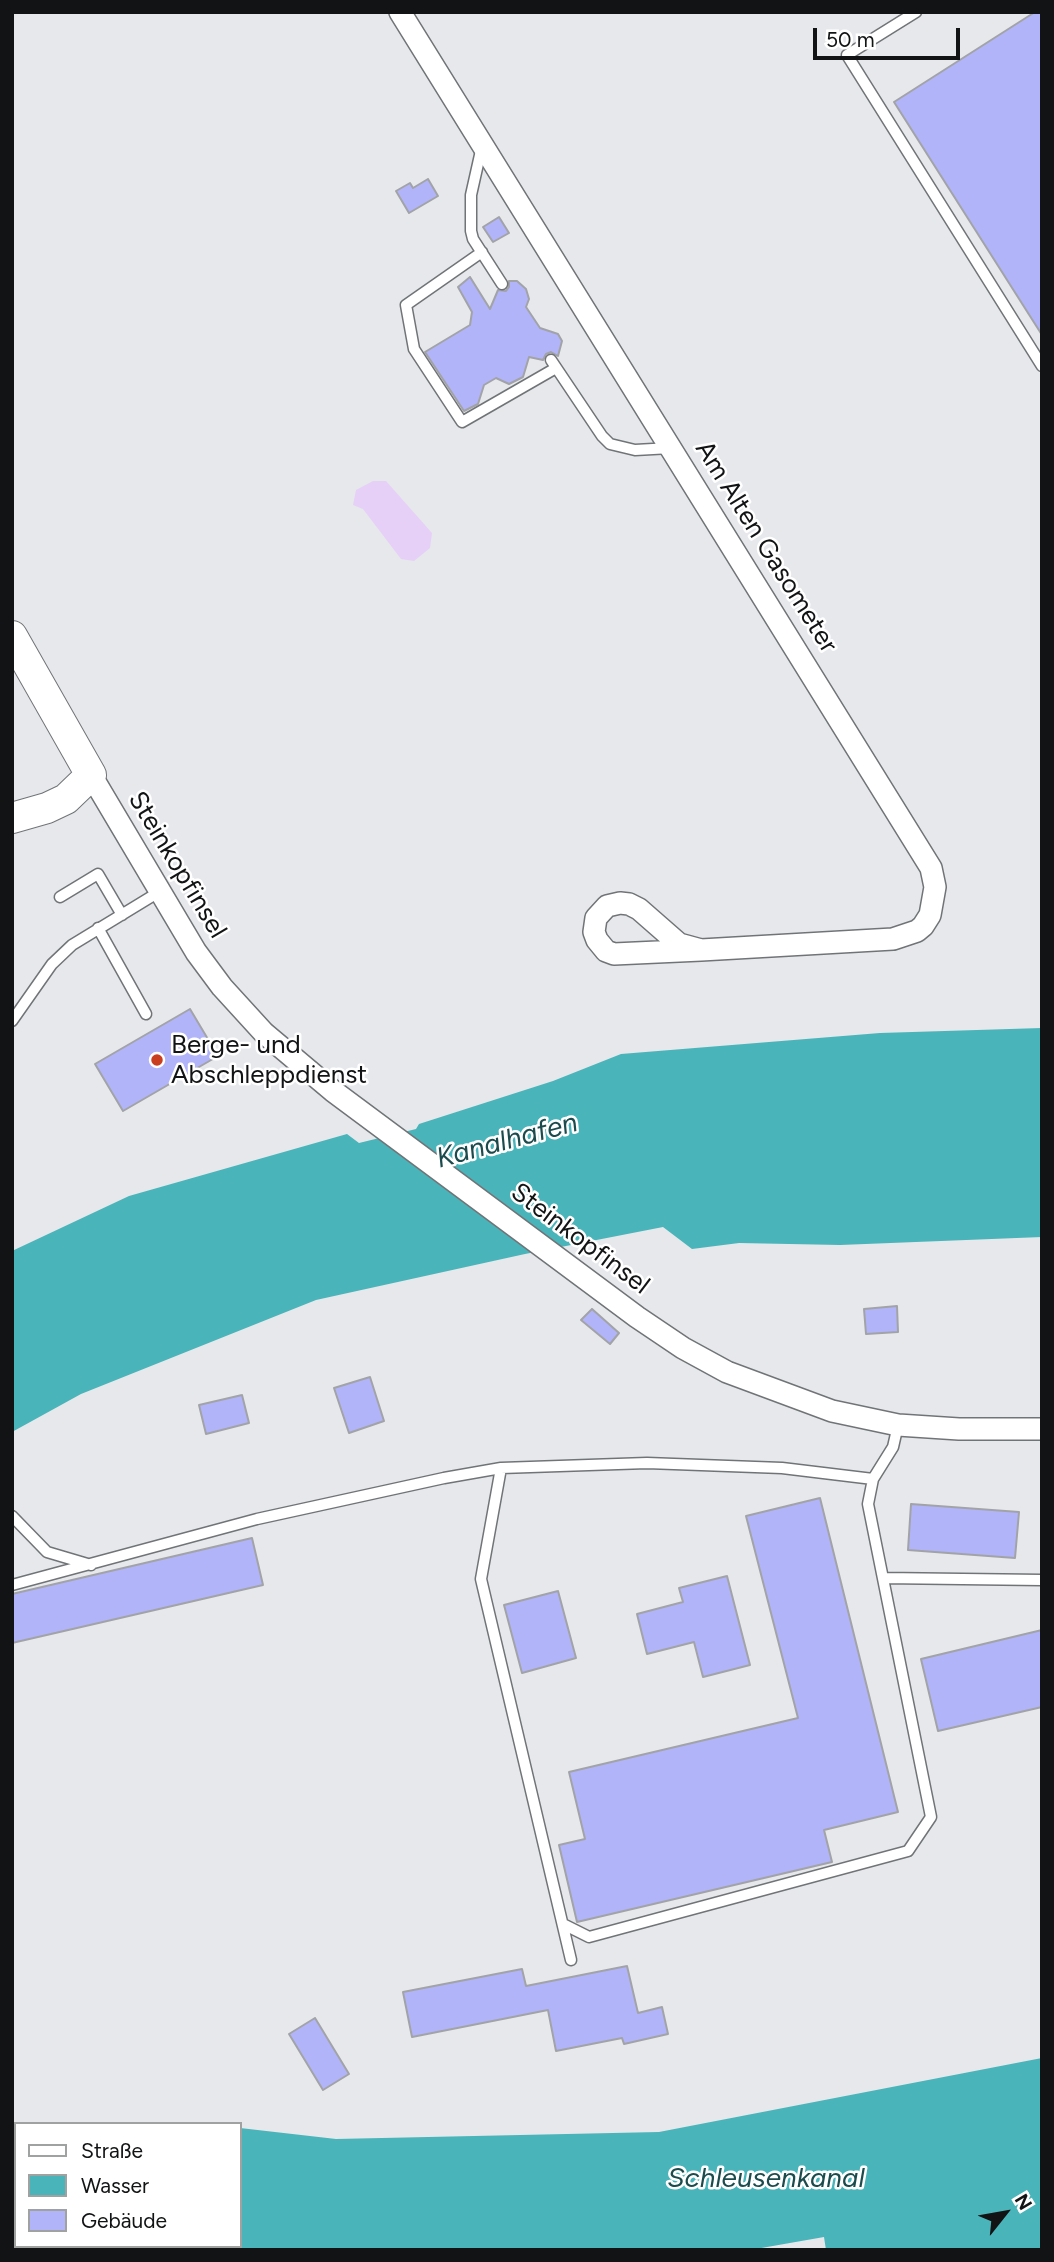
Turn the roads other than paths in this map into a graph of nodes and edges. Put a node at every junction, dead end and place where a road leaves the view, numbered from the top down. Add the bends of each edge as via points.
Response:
1 (400, 12) edge
2 (916, 12) edge
3 (482, 144) junction
4 (482, 253) junction
5 (502, 284) dead end
6 (1042, 366) edge
7 (671, 448) junction
8 (12, 636) edge
9 (91, 775) junction
10 (12, 818) edge
11 (159, 892) junction
12 (60, 897) dead end
13 (122, 915) junction
14 (98, 928) junction
15 (701, 950) dead end
16 (146, 1014) dead end
17 (12, 1021) edge
18 (898, 1425) junction
19 (1042, 1429) edge
20 (501, 1468) junction
21 (873, 1479) junction
22 (12, 1516) edge
23 (91, 1565) junction
24 (883, 1578) junction
25 (1042, 1580) edge
26 (15, 1582) edge
27 (563, 1924) junction
28 (571, 1959) dead end

1 - 3 street, Am Alten Gasometer
2 - 6 lane via 847,55
3 - 4 lane via 471,194 470,228
3 - 7 street, Am Alten Gasometer
4 - 5 lane
4 - 7 lane via 406,305 414,349 462,422 554,364 610,444 635,450
7 - 15 street, Am Alten Gasometer via 927,859 935,887 923,926 902,937
8 - 9 main road
9 - 10 main road via 66,799
9 - 11 street, Steinkopfinsel
11 - 13 lane
11 - 18 street, Steinkopfinsel via 222,987 272,1040 333,1091 637,1317 727,1371 810,1405
12 - 13 lane via 98,874
13 - 14 lane
14 - 16 lane
14 - 17 lane via 52,964
18 - 19 street, Steinkopfinsel
18 - 21 lane via 893,1447
20 - 21 lane via 647,1463 782,1468
20 - 23 lane via 257,1519
20 - 27 lane via 481,1579
21 - 24 lane via 868,1504
22 - 23 lane via 47,1552
23 - 26 lane
24 - 25 lane
24 - 27 lane via 931,1817 908,1851 589,1937
27 - 28 lane

